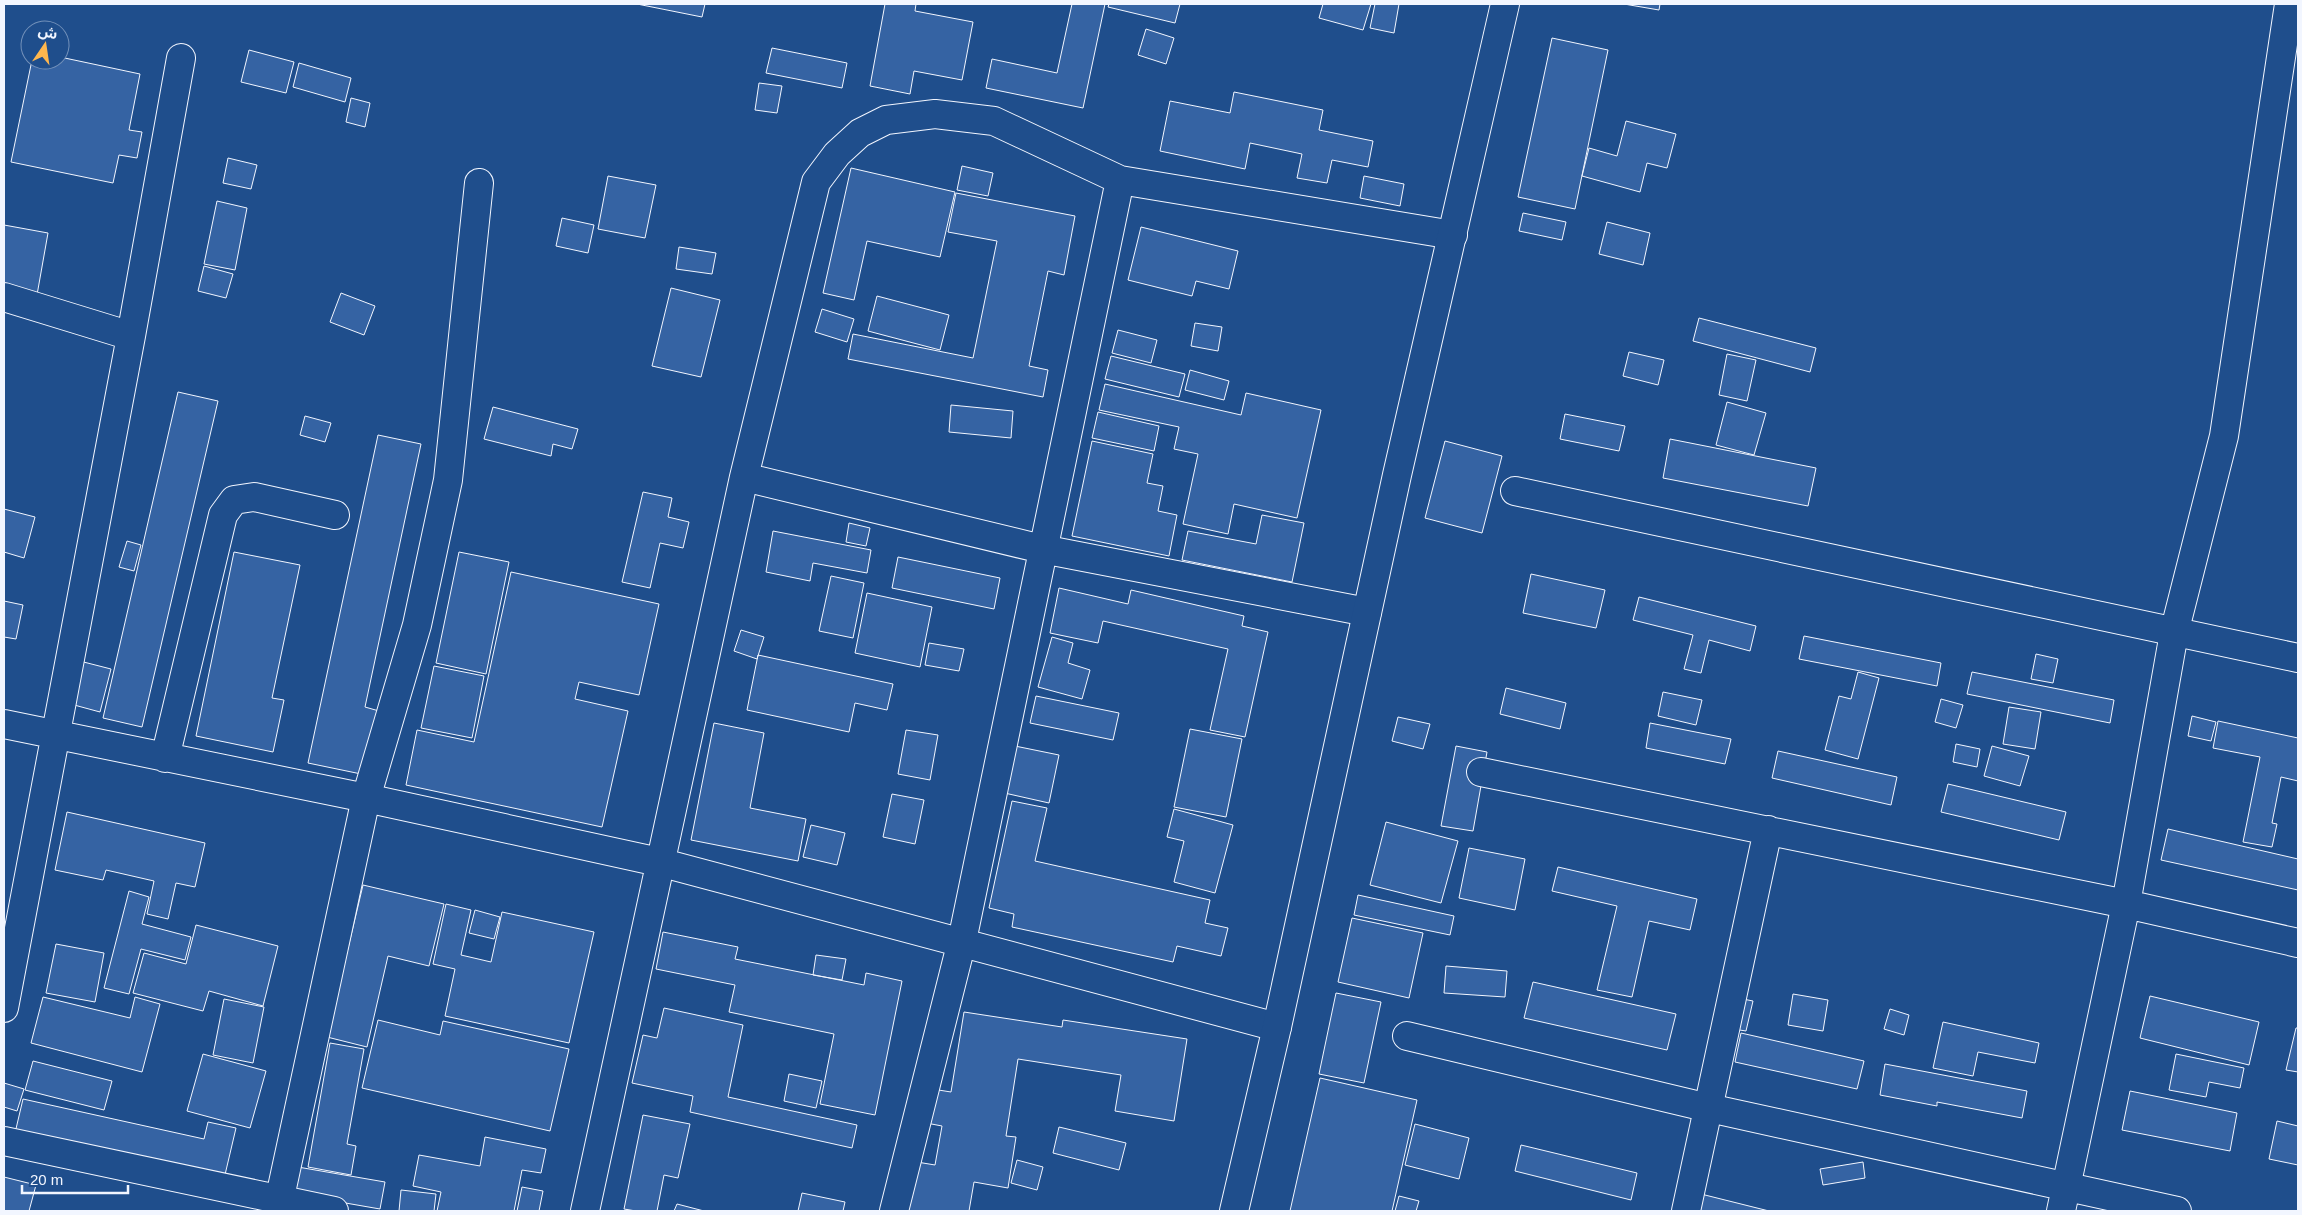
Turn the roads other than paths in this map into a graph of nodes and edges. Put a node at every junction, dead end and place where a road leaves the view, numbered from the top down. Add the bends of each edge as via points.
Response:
1 (1505, 4) edge
2 (2290, 4) edge
3 (181, 58) dead end
4 (2288, 74) edge
5 (1120, 180) junction
6 (479, 183) dead end
7 (1453, 236) junction
8 (4, 297) edge
9 (131, 336) junction
10 (744, 477) junction
11 (1515, 491) dead end
12 (335, 515) dead end
13 (1042, 549) junction
14 (1368, 612) junction
15 (2174, 632) junction
16 (2298, 658) edge
17 (4, 724) edge
18 (55, 736) junction
19 (166, 758) junction
20 (1480, 772) dead end
21 (366, 798) junction
22 (1768, 830) junction
23 (659, 862) junction
24 (2126, 904) junction
25 (962, 941) junction
26 (2298, 943) edge
27 (4, 1008) edge
28 (1277, 1027) junction
29 (1407, 1036) dead end
30 (1709, 1108) junction
31 (4, 1141) edge
32 (2064, 1199) edge
33 (278, 1205) edge
34 (334, 1211) edge
35 (585, 1211) edge
36 (894, 1211) edge
37 (1234, 1211) edge
38 (1686, 1211) edge
39 (2177, 1211) edge

1 - 7 street
2 - 4 street
3 - 9 street
4 - 15 street via 2224,436
5 - 7 street
5 - 10 street via 994,121 935,114 886,120 860,133 837,154 816,182
5 - 13 street
6 - 21 street via 448,480 417,625
7 - 14 street
8 - 9 street
9 - 18 street
10 - 13 street
10 - 23 street
11 - 15 street
12 - 19 street via 254,497 234,500 223,515
13 - 14 street
13 - 25 street
14 - 28 street
15 - 16 street
15 - 24 street
17 - 18 street
18 - 19 street
18 - 27 street
19 - 21 street
20 - 22 street
21 - 23 street
21 - 33 street
22 - 24 street
22 - 30 street
23 - 25 street
23 - 35 street
24 - 26 street
24 - 32 street
25 - 28 street
25 - 36 street
28 - 37 street
29 - 30 street
30 - 32 street
30 - 38 street
31 - 33 street
32 - 39 street
33 - 34 street

